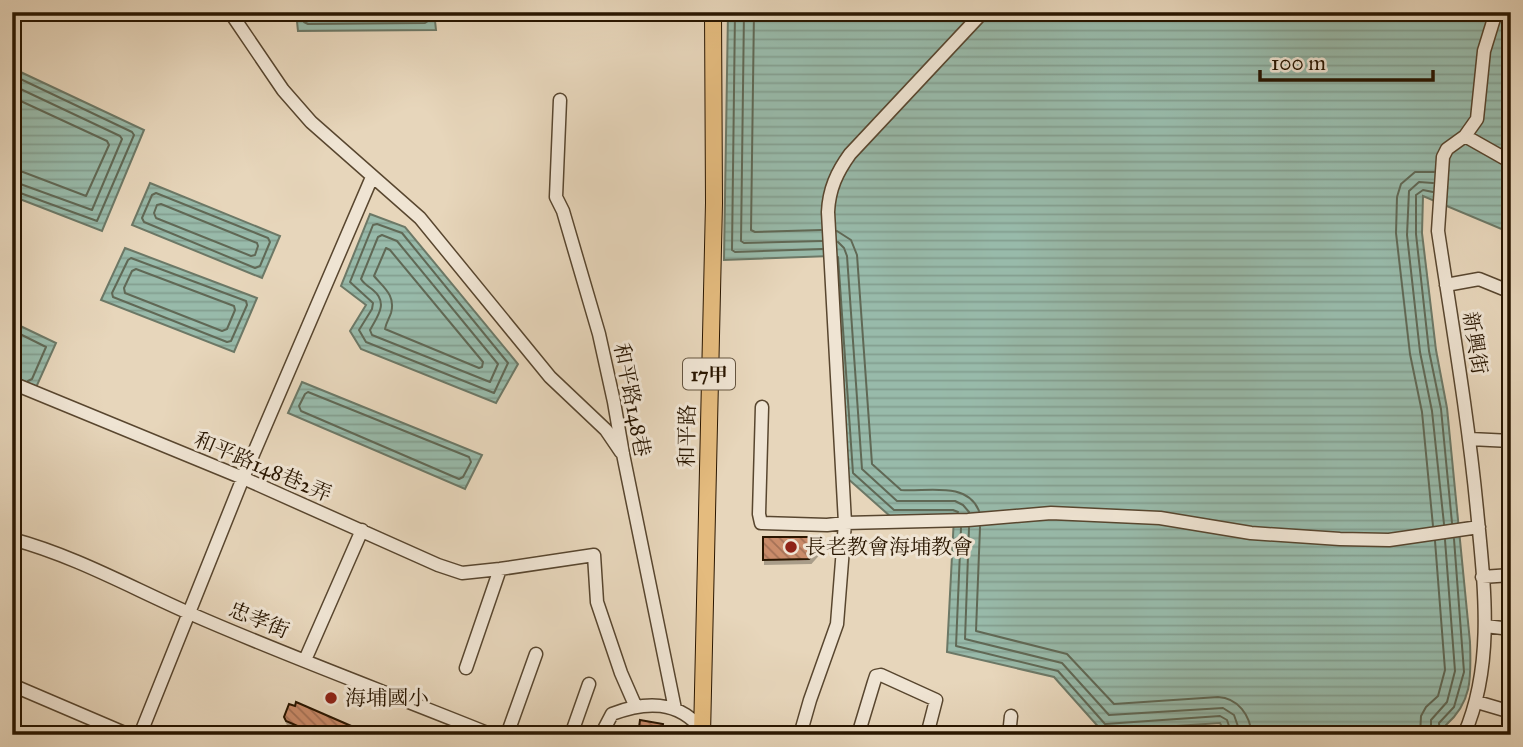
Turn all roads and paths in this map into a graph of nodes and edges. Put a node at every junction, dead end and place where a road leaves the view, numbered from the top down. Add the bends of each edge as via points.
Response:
1 (230, 12) edge
2 (713, 12) edge
3 (983, 12) edge
4 (1496, 12) edge
5 (560, 100) dead end
6 (1469, 130) junction
7 (1511, 162) edge
8 (372, 177) junction
9 (1446, 285) junction
10 (1511, 292) edge
11 (12, 383) edge
12 (762, 407) dead end
13 (1470, 439) junction
14 (1511, 441) edge
15 (622, 454) junction
16 (243, 478) junction
17 (845, 523) junction
18 (1479, 527) junction
19 (362, 530) junction
20 (12, 539) edge
21 (500, 569) junction
22 (1511, 575) edge
23 (1482, 577) junction
24 (190, 613) junction
25 (1485, 626) junction
26 (1511, 629) edge
27 (536, 654) dead end
28 (305, 660) junction
29 (466, 668) dead end
30 (589, 684) dead end
31 (12, 685) edge
32 (1477, 702) junction
33 (635, 705) junction
34 (675, 709) junction
35 (1511, 712) edge
36 (1011, 716) dead end
37 (702, 733) edge
38 (129, 735) edge
39 (140, 735) edge
40 (492, 735) edge
41 (507, 735) edge
42 (571, 735) edge
43 (601, 735) edge
44 (800, 735) edge
45 (858, 735) edge
46 (927, 735) edge
47 (1009, 735) edge
48 (1464, 735) edge

1 - 8 street via 297,106
2 - 37 main road, 和平路 / 17甲 via 714,203
3 - 17 street via 850,154 832,187 828,212
4 - 6 street via 1484,51 1478,119
5 - 15 street, 和平路148巷 via 556,197 599,334
6 - 7 street
6 - 9 street, 新興街 via 1447,149 1440,177 1438,231
8 - 15 street via 420,218 550,377 606,430
8 - 16 street
9 - 10 street via 1479,279
9 - 13 street, 新興街
11 - 16 street, 和平路148巷2弄
12 - 17 street via 761,523
13 - 14 street
13 - 18 street, 新興街
15 - 34 street, 和平路148巷
16 - 19 street, 和平路148巷2弄
16 - 24 street
17 - 18 street via 1051,513 1160,518 1251,533 1389,540
17 - 44 street via 837,624
18 - 23 street, 新興街
19 - 21 street, 和平路148巷2弄 via 462,573
19 - 28 street
20 - 24 street, 忠孝街 via 82,562
21 - 29 street
21 - 33 street, 和平路148巷2弄 via 594,555 597,602
22 - 23 street
23 - 25 street, 新興街
24 - 28 street, 忠孝街
24 - 39 street
25 - 26 street
25 - 32 street, 新興街
27 - 41 street
28 - 40 street, 忠孝街
30 - 42 street
31 - 38 street
32 - 35 street
32 - 48 street, 新興街
33 - 34 street
33 - 43 street via 612,714
34 - 37 street via 685,713
36 - 47 street
45 - 46 street via 874,682 881,675 936,700

